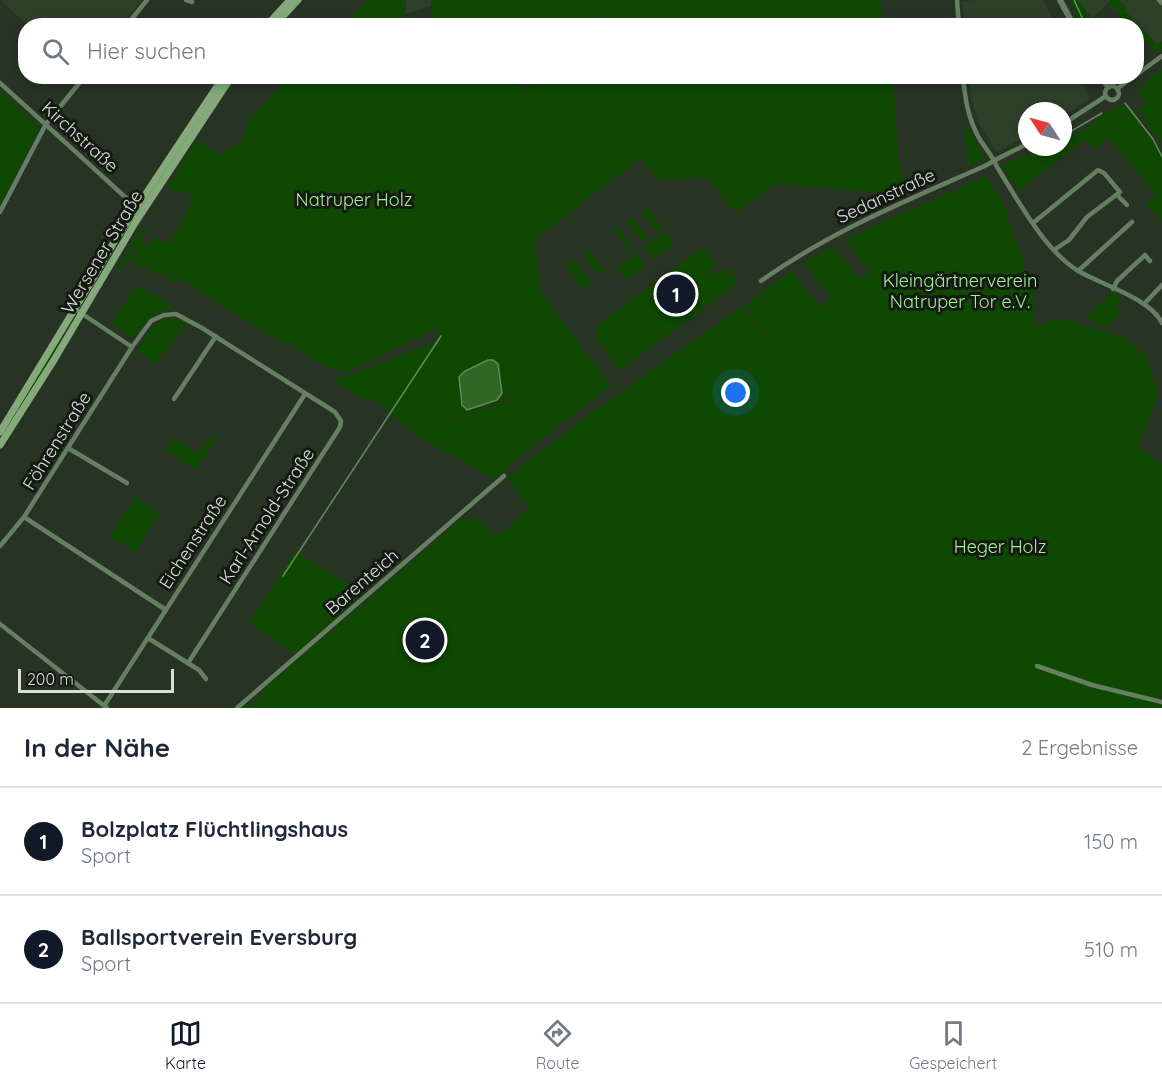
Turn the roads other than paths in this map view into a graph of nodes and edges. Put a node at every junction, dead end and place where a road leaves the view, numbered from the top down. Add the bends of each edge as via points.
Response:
1 (147, 0) edge
2 (290, 0) edge
3 (298, 0) edge
4 (957, 0) edge
5 (1060, 0) edge
6 (132, 18) edge
7 (273, 18) edge
8 (281, 18) edge
9 (958, 18) edge
10 (1070, 18) edge
11 (1162, 56) edge
12 (1144, 69) edge
13 (0, 83) edge
14 (78, 84) edge
15 (219, 84) edge
16 (227, 84) edge
17 (964, 84) edge
18 (1106, 84) edge
19 (1124, 84) edge
20 (1108, 87) junction
21 (1117, 89) junction
22 (1106, 96) junction
23 (1072, 118) edge
24 (46, 124) junction
25 (1018, 149) edge
26 (994, 159) junction
27 (1117, 195) junction
28 (1127, 205) dead end
29 (137, 206) junction
30 (144, 210) junction
31 (0, 212) edge
32 (1132, 222) dead end
33 (1033, 223) junction
34 (1054, 250) junction
35 (1150, 261) dead end
36 (1078, 271) junction
37 (761, 281) dead end
38 (1162, 285) edge
39 (1113, 289) junction
40 (1144, 304) junction
41 (79, 311) junction
42 (1162, 323) edge
43 (216, 336) junction
44 (132, 347) junction
45 (305, 394) junction
46 (174, 399) dead end
47 (0, 432) edge
48 (0, 445) edge
49 (68, 448) junction
50 (504, 476) dead end
51 (127, 483) dead end
52 (24, 518) junction
53 (0, 546) edge
54 (166, 610) junction
55 (0, 624) edge
56 (148, 638) junction
57 (188, 663) junction
58 (1037, 666) dead end
59 (206, 679) dead end
60 (1162, 702) edge
61 (105, 707) edge
62 (237, 708) edge

1 - 6 street
2 - 7 main road
3 - 8 main road
4 - 9 street
5 - 10 street
11 - 12 street
13 - 24 street, Kirchstraße
14 - 24 street
15 - 29 main road, Wersener Straße
16 - 30 main road, Wersener Straße
17 - 26 street via 972,125
18 - 20 street
19 - 21 street
20 - 21 street
20 - 22 street
21 - 22 street via 1116,99
22 - 23 street
24 - 29 street, Kirchstraße
24 - 31 street
25 - 26 street, Sedanstraße
26 - 33 street
26 - 37 street, Sedanstraße via 844,229
27 - 28 street
27 - 33 street via 1120,192 1098,170
27 - 34 street via 1087,217 1069,240
29 - 30 street, Kirchstraße
29 - 41 main road, Wersener Straße
30 - 41 main road, Wersener Straße
32 - 36 street
33 - 34 street
34 - 36 street
35 - 39 street via 1145,255
36 - 39 street
38 - 40 street
39 - 40 street
40 - 42 street
41 - 44 street
41 - 47 main road, Wersener Straße
41 - 48 main road, Wersener Straße
43 - 44 street, Föhrenstraße via 176,314 164,315 151,321
43 - 45 street, Föhrenstraße
43 - 46 street
44 - 49 street, Föhrenstraße
45 - 54 street, Eichenstraße
45 - 57 street, Karl-Arnold-Straße via 335,412 340,427
49 - 51 street
49 - 52 street, Föhrenstraße
50 - 62 street, Barenteich
52 - 53 street, Föhrenstraße
52 - 54 street
54 - 56 street, Eichenstraße
55 - 61 street
56 - 57 street
56 - 61 street, Eichenstraße
57 - 59 street
58 - 60 street via 1092,685

